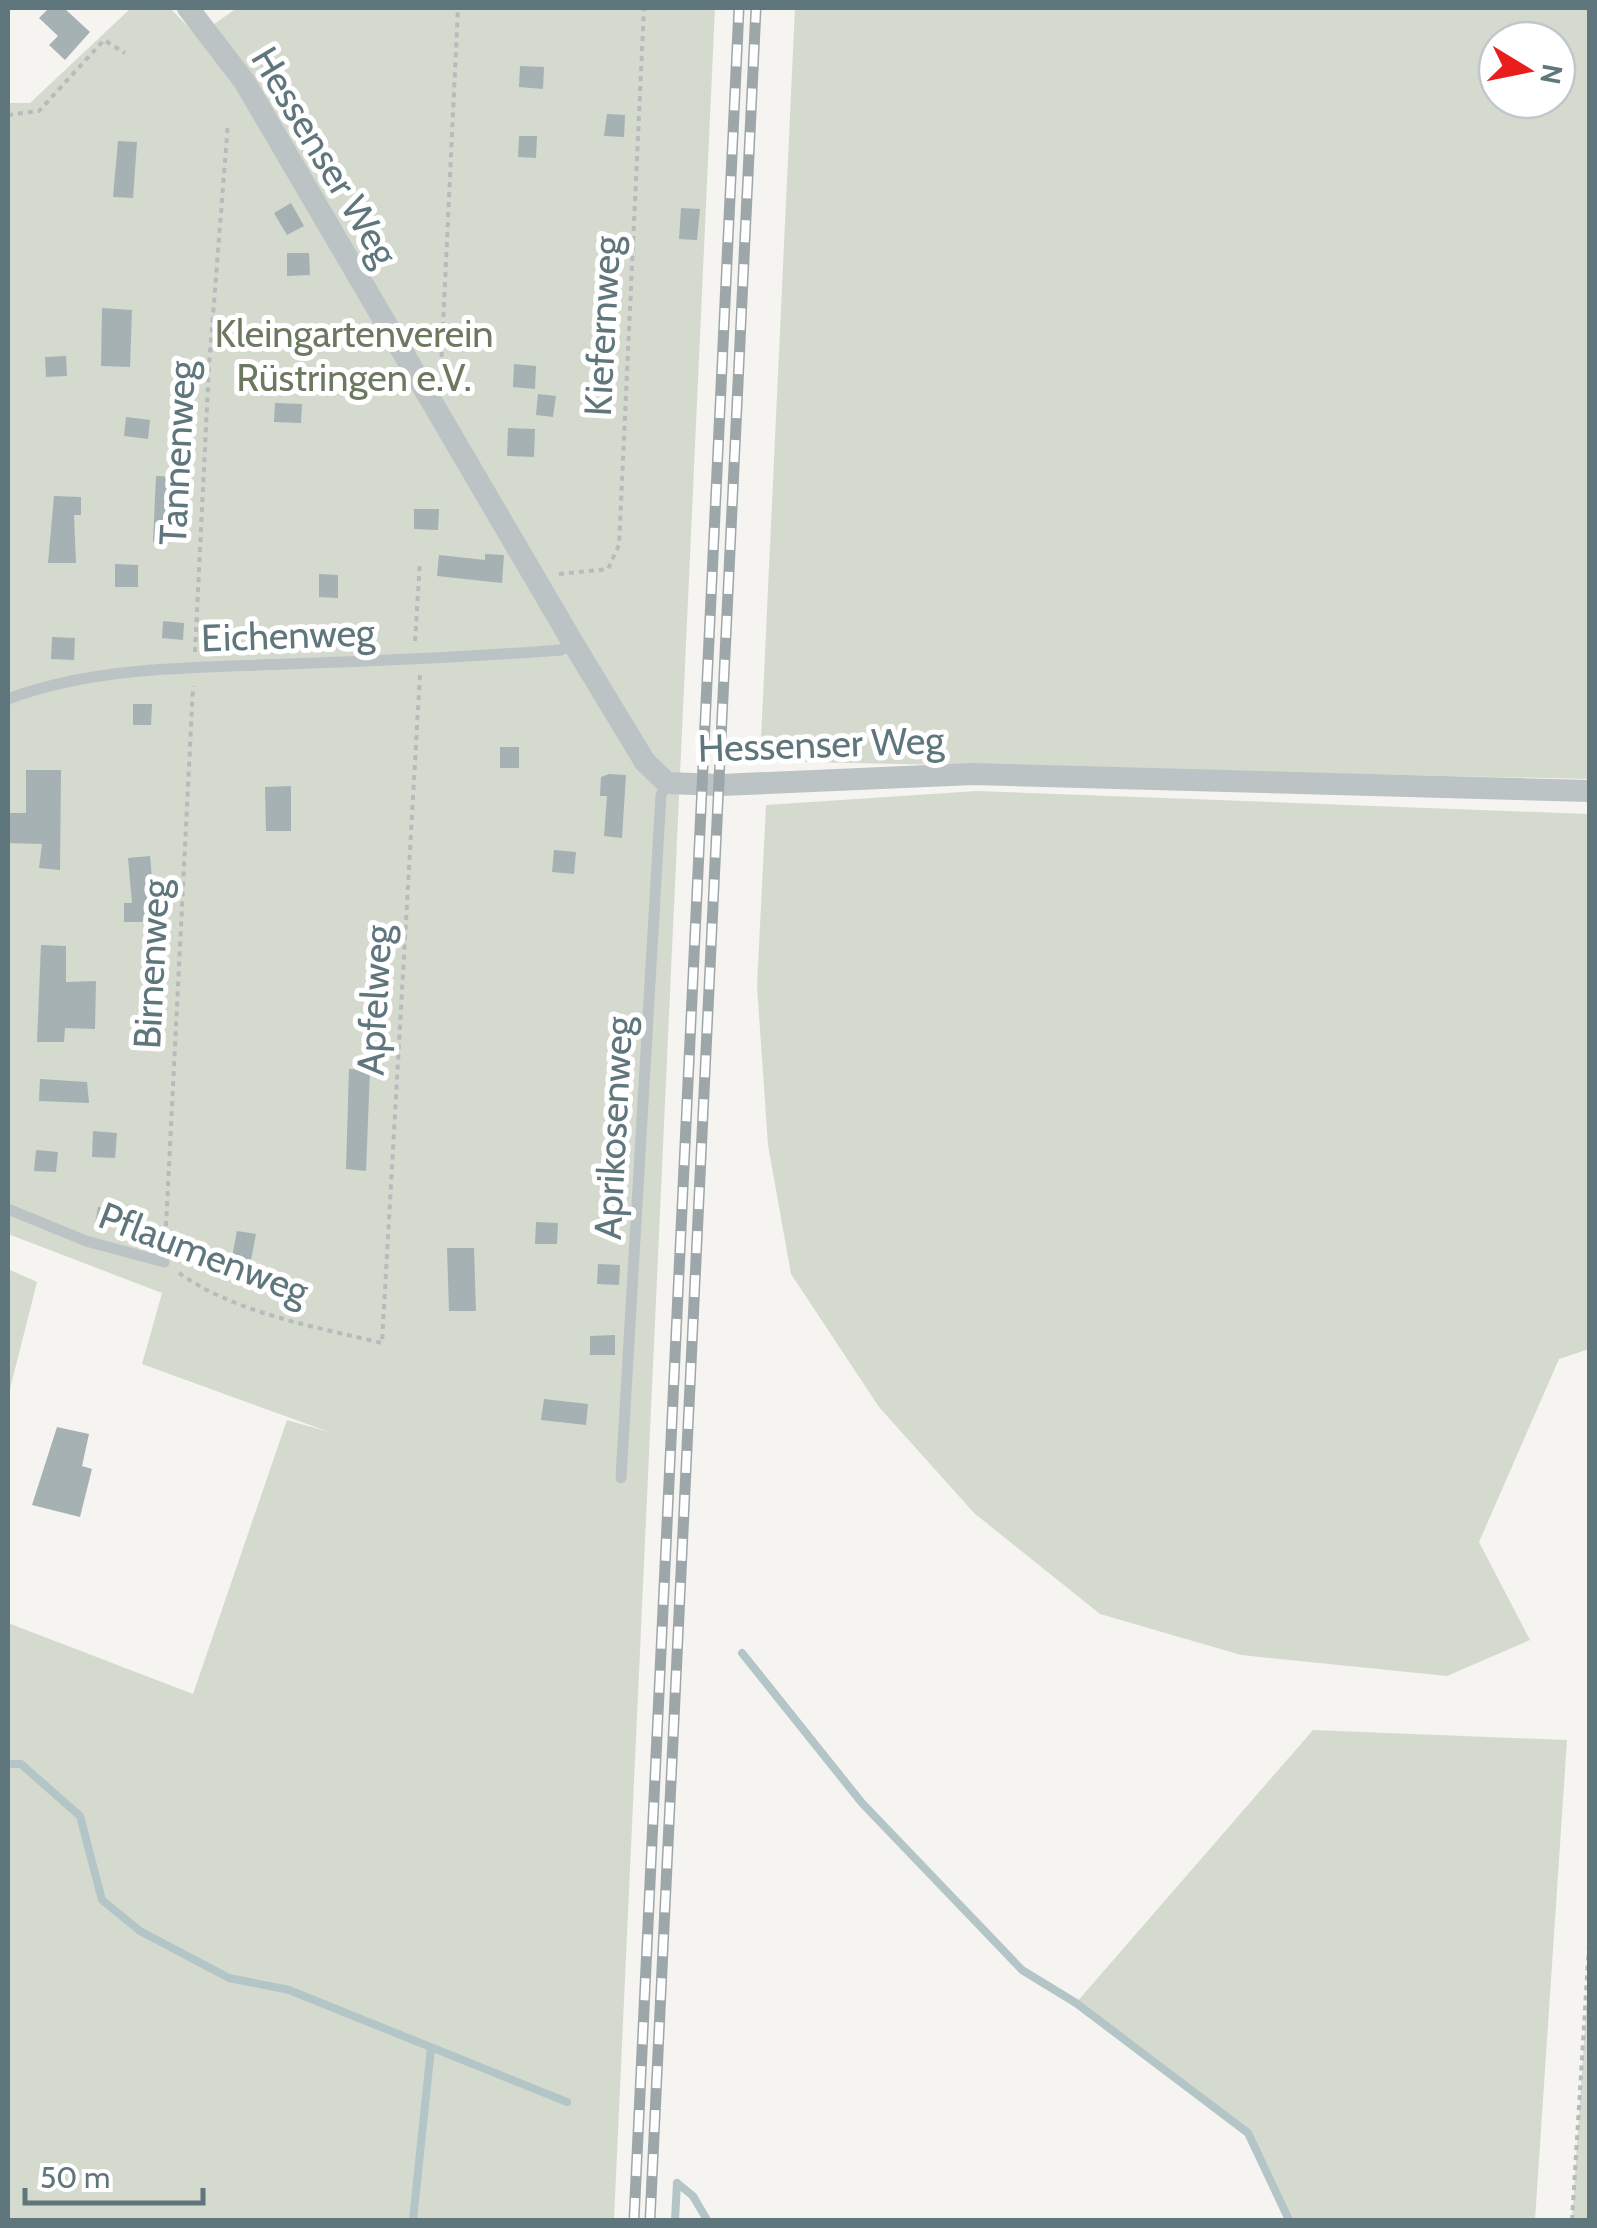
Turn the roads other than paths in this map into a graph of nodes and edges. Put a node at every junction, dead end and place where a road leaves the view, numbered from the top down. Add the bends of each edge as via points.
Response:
1 (188, 8) edge
2 (573, 644) junction
3 (8, 699) edge
4 (667, 783) junction
5 (1590, 791) edge
6 (8, 1209) edge
7 (164, 1262) road end
8 (622, 1478) dead end

1 - 2 street, Hessenser Weg via 244,81
2 - 3 lane, Eichenweg via 417,660 194,668 54,682
2 - 4 street, Hessenser Weg via 645,762
4 - 5 street, Hessenser Weg via 973,774
4 - 8 lane, Aprikosenweg via 660,795
6 - 7 lane, Pflaumenweg via 86,1242

